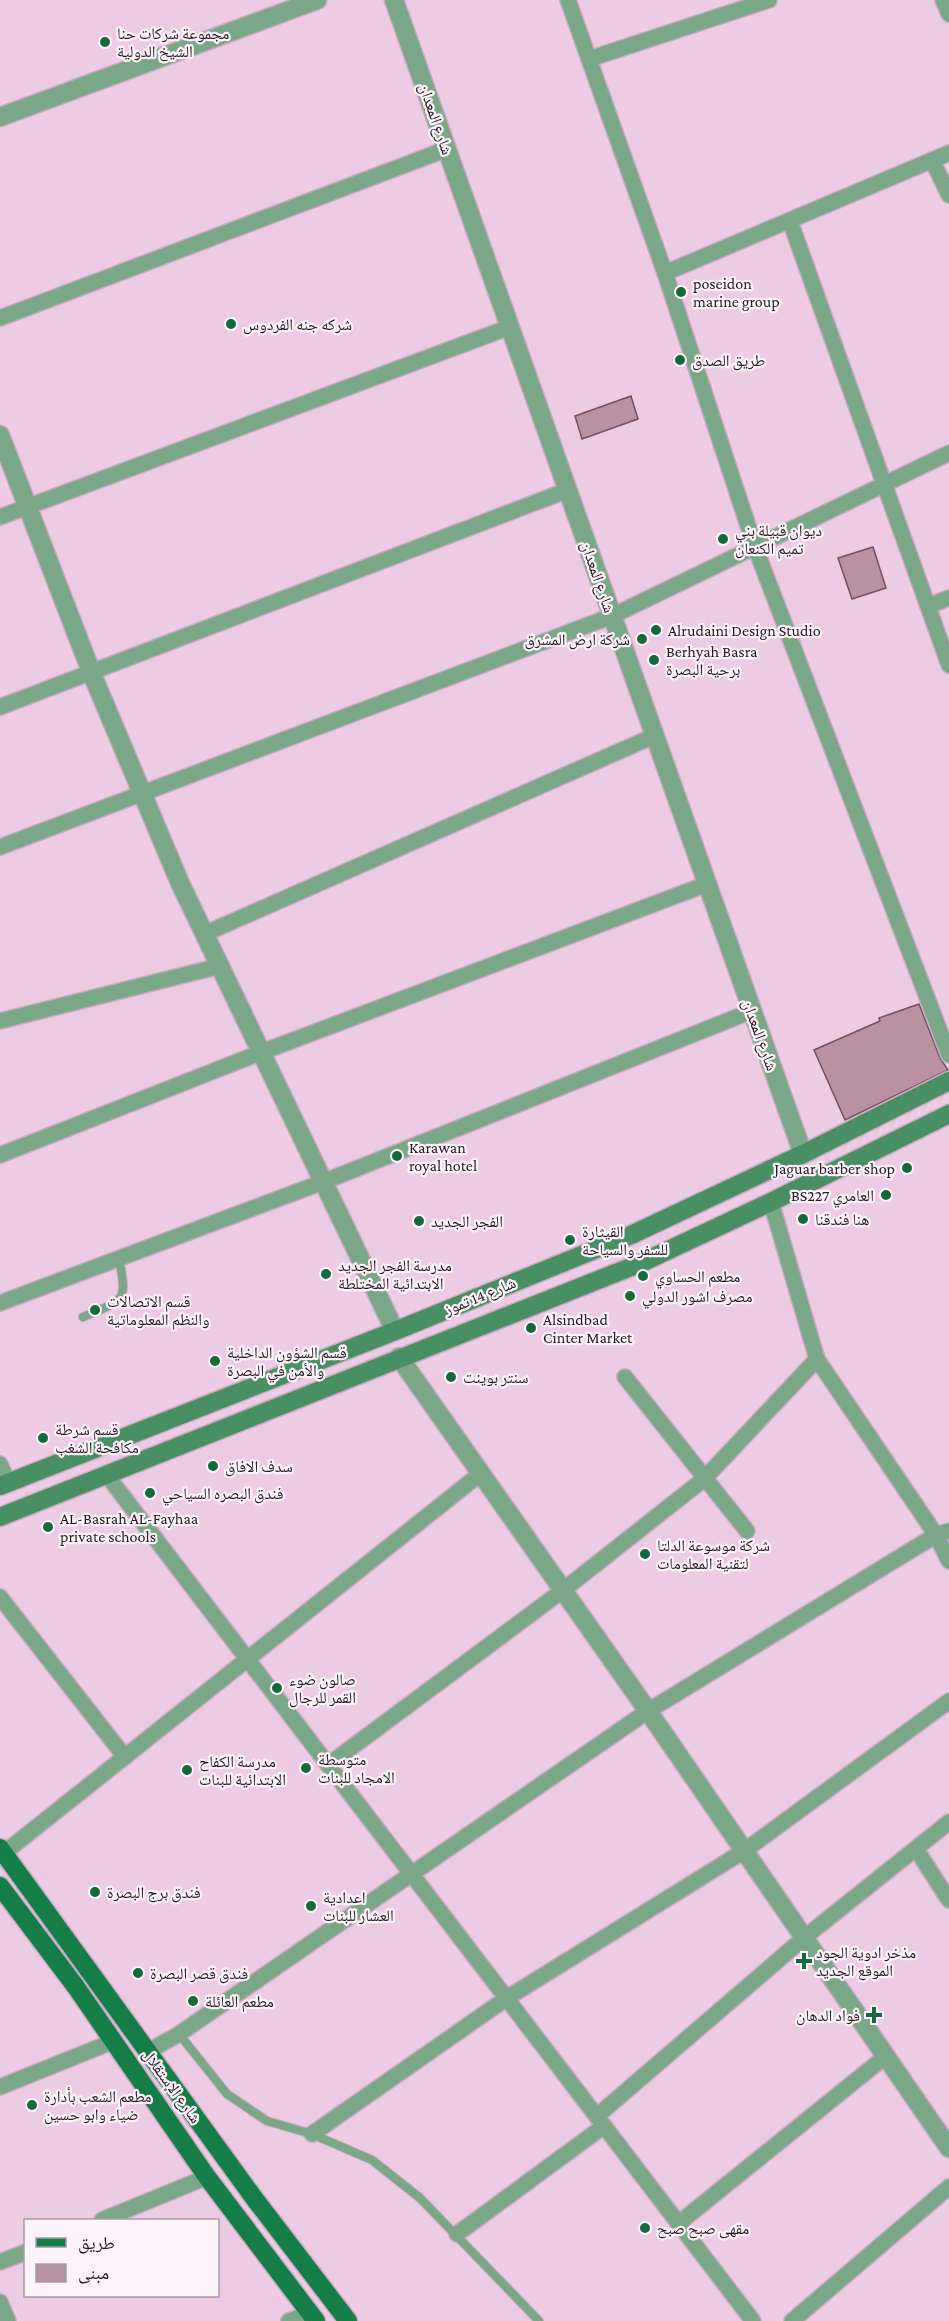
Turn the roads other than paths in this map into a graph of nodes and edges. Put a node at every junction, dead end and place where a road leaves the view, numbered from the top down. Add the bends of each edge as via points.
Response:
1 (317, 0) edge
2 (394, 0) edge
3 (568, 0) edge
4 (769, 0) edge
5 (943, 0) edge
6 (949, 14) edge
7 (589, 59) junction
8 (0, 117) edge
9 (447, 150) junction
10 (949, 153) edge
11 (932, 160) junction
12 (949, 195) edge
13 (790, 221) junction
14 (666, 273) junction
15 (0, 318) edge
16 (510, 327) junction
17 (0, 435) edge
18 (949, 453) edge
19 (884, 484) junction
20 (568, 490) junction
21 (27, 507) junction
22 (0, 517) edge
23 (755, 547) junction
24 (949, 598) edge
25 (928, 606) junction
26 (612, 616) junction
27 (949, 665) edge
28 (92, 674) junction
29 (0, 707) edge
30 (654, 736) junction
31 (142, 794) junction
32 (0, 847) edge
33 (707, 884) junction
34 (204, 934) junction
35 (220, 966) junction
36 (752, 1011) junction
37 (0, 1021) edge
38 (262, 1052) junction
39 (949, 1055) edge
40 (949, 1081) edge
41 (949, 1114) edge
42 (803, 1154) junction
43 (0, 1155) edge
44 (323, 1182) junction
45 (771, 1202) junction
46 (119, 1259) junction
47 (0, 1303) edge
48 (83, 1317) dead end
49 (395, 1331) junction
50 (399, 1357) junction
51 (818, 1359) junction
52 (626, 1377) dead end
53 (0, 1464) edge
54 (106, 1474) junction
55 (480, 1474) junction
56 (704, 1479) junction
57 (4, 1484) edge
58 (0, 1517) edge
59 (747, 1531) dead end
60 (942, 1533) edge
61 (949, 1561) edge
62 (562, 1591) junction
63 (0, 1597) edge
64 (248, 1659) junction
65 (949, 1701) edge
66 (648, 1712) junction
67 (125, 1757) junction
68 (328, 1765) junction
69 (949, 1822) edge
70 (916, 1849) junction
71 (2, 1851) edge
72 (744, 1851) junction
73 (412, 1875) junction
74 (0, 1886) edge
75 (949, 1900) edge
76 (804, 1937) junction
77 (507, 1998) junction
78 (179, 2034) junction
79 (114, 2041) junction
80 (147, 2052) junction
81 (886, 2056) junction
82 (0, 2087) edge
83 (601, 2121) junction
84 (312, 2134) junction
85 (949, 2148) edge
86 (207, 2177) junction
87 (949, 2187) edge
88 (104, 2219) edge
89 (678, 2223) junction
90 (457, 2234) junction
91 (24, 2253) edge
92 (0, 2262) edge
93 (0, 2302) edge
94 (313, 2317) edge
95 (8, 2321) edge
96 (289, 2321) edge
97 (348, 2321) edge
98 (539, 2321) edge
99 (753, 2321) edge
100 (792, 2321) edge

1 - 8 street
2 - 9 street, شارع المعدان
3 - 7 street
4 - 7 street
5 - 6 street
7 - 14 street
9 - 15 street
9 - 16 street, شارع المعدان
10 - 11 street
11 - 12 street
11 - 13 street
13 - 14 street
13 - 19 street
14 - 23 street
16 - 20 street, شارع المعدان
16 - 21 street
17 - 21 street
18 - 19 street
19 - 23 street
19 - 25 street
20 - 26 street, شارع المعدان
20 - 28 street
21 - 22 street
21 - 28 street
23 - 26 street
23 - 39 street
24 - 25 street
25 - 27 street
26 - 30 street, شارع المعدان
26 - 31 street
28 - 29 street
28 - 31 street
30 - 33 street, شارع المعدان
30 - 34 street
31 - 32 street
31 - 34 street
33 - 36 street, شارع المعدان
33 - 38 street
34 - 35 street
35 - 37 street
35 - 38 street
36 - 42 street, شارع المعدان
36 - 44 street
38 - 43 street
38 - 44 street
40 - 42 main road, شارع 14 تموز
41 - 45 main road, شارع 14 تموز
42 - 49 main road, شارع 14 تموز via 631,1235
44 - 46 street
44 - 49 street
45 - 50 main road, شارع 14 تموز via 641,1263
45 - 51 street
46 - 47 street
46 - 48 lane via 123,1295 115,1303
49 - 57 main road, شارع 14 تموز
50 - 54 main road, شارع 14 تموز
50 - 55 street
51 - 56 street
51 - 60 street
52 - 56 street
53 - 57 street
54 - 58 main road, شارع 14 تموز
54 - 64 street
55 - 62 street
55 - 64 street
56 - 59 street
56 - 62 street
60 - 61 street
60 - 66 street
62 - 66 street
62 - 68 street
63 - 67 street
64 - 67 street
64 - 68 street
65 - 72 street
66 - 72 street
66 - 73 street
67 - 71 street
68 - 73 street
69 - 70 street
70 - 75 street
70 - 76 street
71 - 80 main road, شارع الإستقلال
72 - 76 street
72 - 77 street
73 - 77 street
73 - 78 street
74 - 79 main road, شارع الإستقلال
76 - 81 street
76 - 83 street
77 - 83 street
77 - 84 street
78 - 80 street
78 - 84 lane via 227,2094 267,2121
79 - 82 street
79 - 86 main road, شارع الإستقلال
80 - 97 main road, شارع الإستقلال
81 - 85 street
81 - 89 street
83 - 89 street
83 - 90 street
84 - 90 lane via 372,2160
86 - 88 street
86 - 94 main road, شارع الإستقلال
87 - 100 street
89 - 99 street
90 - 98 lane
91 - 92 street
93 - 95 street
94 - 96 street

